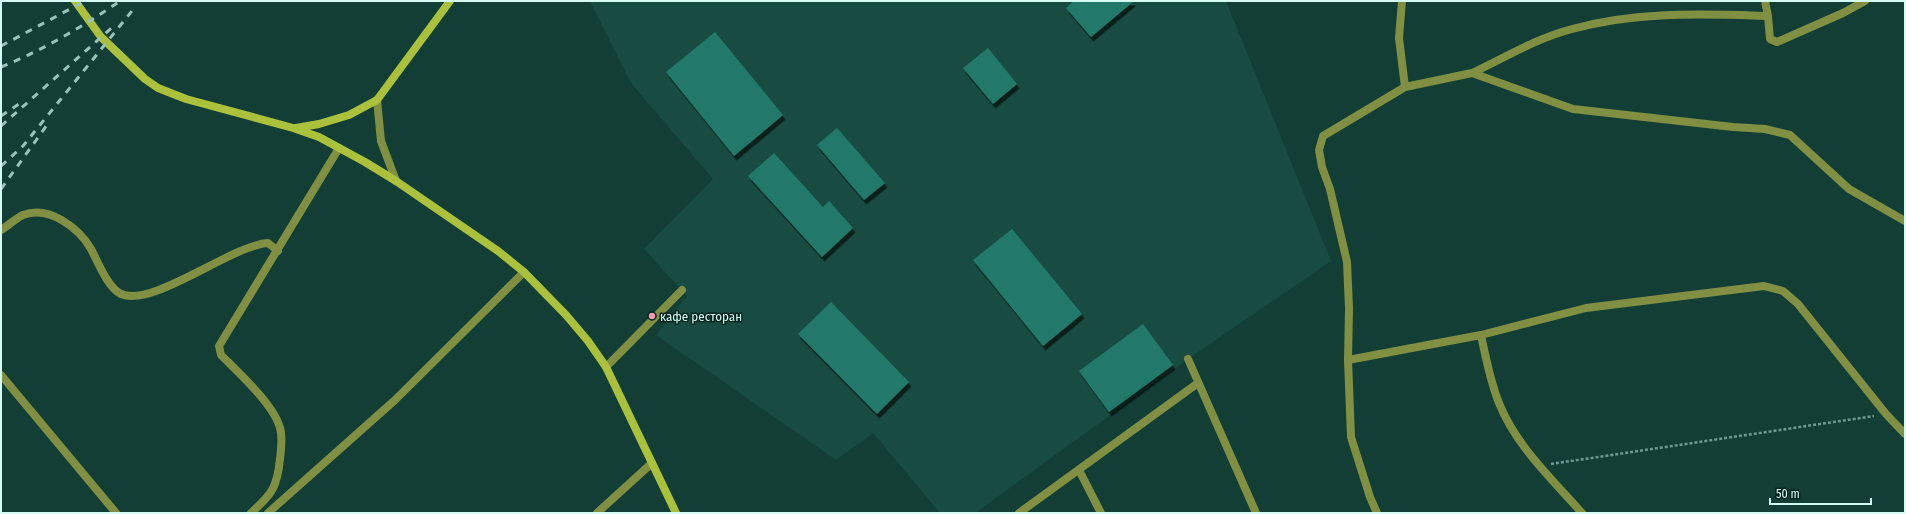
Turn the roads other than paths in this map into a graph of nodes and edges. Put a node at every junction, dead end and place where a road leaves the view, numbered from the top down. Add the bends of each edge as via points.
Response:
1 (75, 1) edge
2 (450, 1) edge
3 (1402, 1) edge
4 (1765, 1) edge
5 (1865, 1) edge
6 (1768, 16) junction
7 (1472, 73) junction
8 (1405, 87) junction
9 (377, 100) junction
10 (293, 128) junction
11 (339, 148) junction
12 (396, 181) junction
13 (1905, 221) edge
14 (1, 230) edge
15 (278, 251) junction
16 (524, 272) junction
17 (682, 290) dead end
18 (1481, 335) junction
19 (1188, 359) dead end
20 (1348, 360) junction
21 (606, 367) junction
22 (1, 375) edge
23 (1198, 383) junction
24 (1905, 434) edge
25 (652, 463) junction
26 (1079, 470) junction
27 (116, 513) edge
28 (251, 513) edge
29 (268, 513) edge
30 (596, 513) edge
31 (676, 513) edge
32 (1019, 513) edge
33 (1101, 513) edge
34 (1256, 513) edge
35 (1377, 513) edge
36 (1582, 513) edge

1 - 10 main road via 101,38 158,88 186,99
2 - 9 main road
3 - 8 street via 1399,38
4 - 6 street
5 - 6 street via 1777,42 1770,39
6 - 7 street via 1645,15 1600,23 1549,37
7 - 8 street
7 - 13 street via 1573,108 1733,128 1765,129 1790,135 1849,189
8 - 20 street via 1323,136 1319,150 1347,262
9 - 10 main road via 349,115
9 - 12 street via 381,141
10 - 11 main road
11 - 12 main road
11 - 15 street
12 - 16 main road via 498,251
14 - 15 street via 23,215 38,212 63,221 79,232 108,280 120,294 129,296 144,295 200,272 252,246 268,243
15 - 28 street via 219,346 221,355 272,410 281,430 278,477 270,496
16 - 21 main road via 566,314
16 - 29 street via 395,400
17 - 21 street
18 - 20 street
18 - 24 street via 1586,308 1764,286 1783,291 1798,304
18 - 36 street via 1490,378 1499,404 1518,439
19 - 23 street
20 - 35 street via 1351,437
21 - 25 main road
22 - 27 street
23 - 26 street
23 - 34 street
25 - 30 street
25 - 31 main road
26 - 32 street
26 - 33 street

